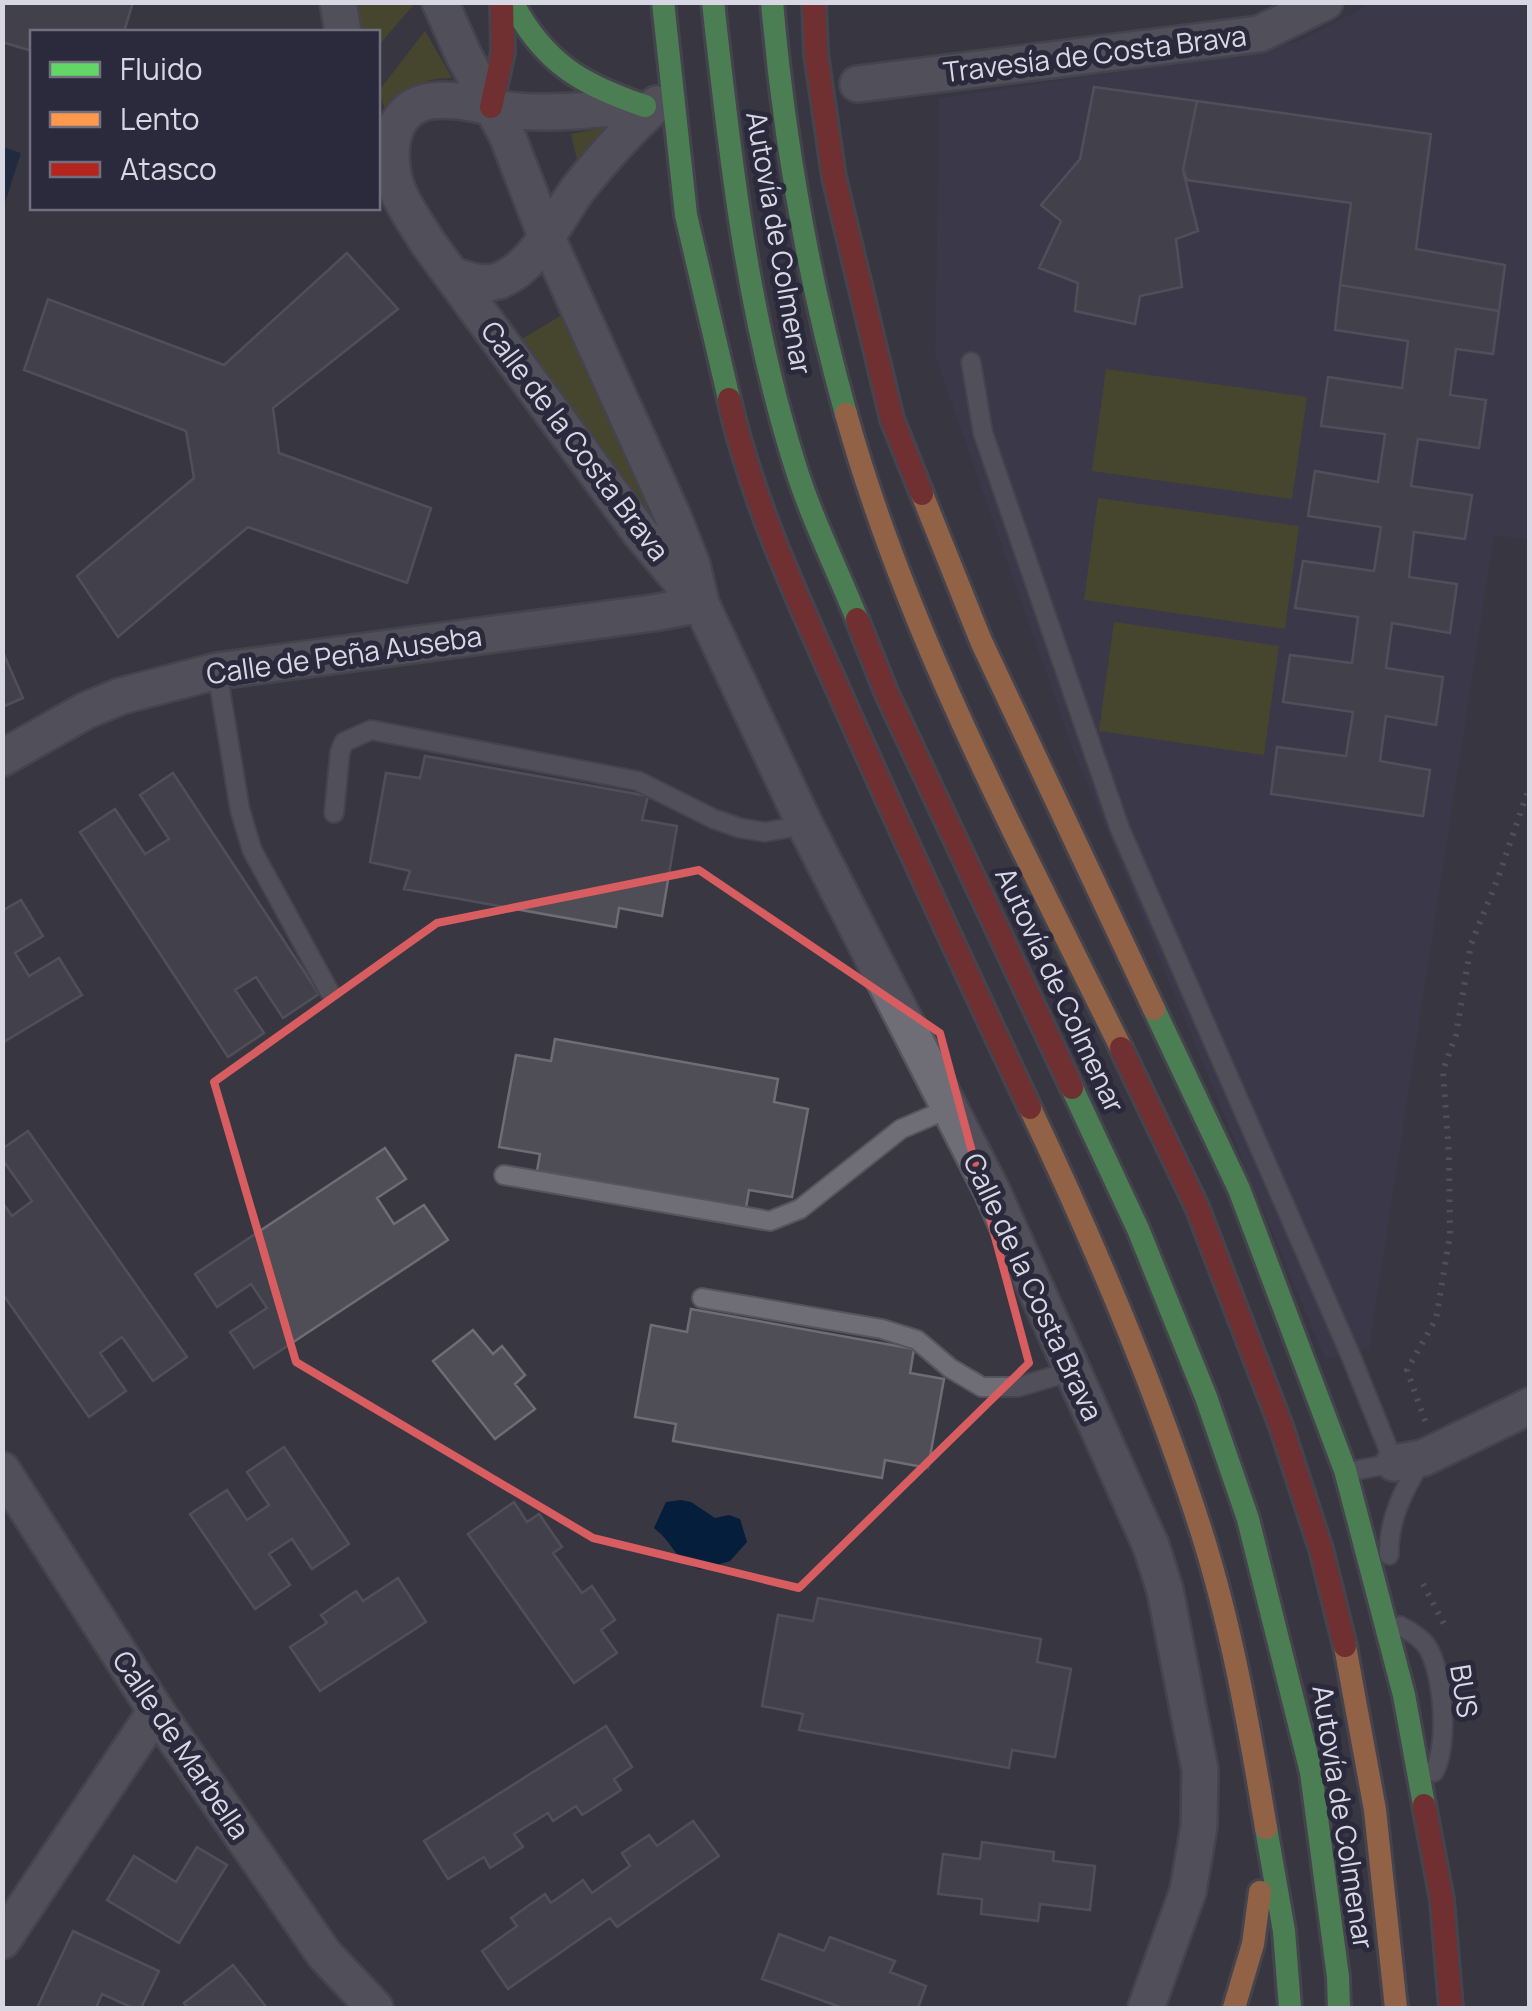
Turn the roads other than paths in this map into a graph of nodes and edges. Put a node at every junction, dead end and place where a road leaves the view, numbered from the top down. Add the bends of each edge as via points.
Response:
1 (338, 2) edge
2 (440, 2) edge
3 (502, 2) edge
4 (512, 2) edge
5 (663, 2) edge
6 (713, 2) edge
7 (772, 2) edge
8 (814, 2) edge
9 (1325, 2) edge
10 (343, 30) edge
11 (858, 84) dead end
12 (645, 106) junction
13 (491, 107) junction
14 (384, 136) edge
15 (546, 236) junction
16 (452, 275) junction
17 (970, 362) dead end
18 (700, 604) junction
19 (216, 671) junction
20 (844, 704) junction
21 (2, 758) edge
22 (334, 814) dead end
23 (805, 825) junction
24 (329, 991) dead end
25 (950, 1108) junction
26 (504, 1174) dead end
27 (702, 1298) dead end
28 (1072, 1370) junction
29 (1530, 1406) edge
30 (1422, 1448) junction
31 (2, 1470) edge
32 (1346, 1470) junction
33 (1248, 1519) junction
34 (1395, 1624) junction
35 (156, 1711) junction
36 (1264, 1819) junction
37 (1442, 1900) junction
38 (2, 1941) edge
39 (375, 2008) edge
40 (1146, 2008) edge
41 (1234, 2008) edge
42 (1290, 2008) edge
43 (1338, 2008) edge
44 (1396, 2008) edge
45 (1451, 2008) edge

1 - 10 street
2 - 13 street, Calle de la Costa Brava
3 - 13 highway via 501,70
4 - 12 highway via 534,42 558,66
5 - 20 highway via 686,215 740,448
6 - 33 highway, Autovía de Colmenar via 732,190 794,464 887,694 1138,1229
7 - 44 highway, Autovía de Colmenar via 805,250 850,436 943,680 1198,1210 1302,1486 1360,1730 1388,1898
8 - 32 highway via 834,177 892,419 981,642 1239,1189
9 - 11 street, Travesía de Costa Brava via 1259,34
12 - 13 street via 556,113
12 - 15 street via 657,104 580,187
13 - 14 street, Calle de la Costa Brava via 428,101
13 - 15 street, Calle de la Costa Brava
14 - 16 street, Calle de la Costa Brava via 399,194
15 - 16 street, Calle de la Costa Brava via 497,281
15 - 18 street, Calle de la Costa Brava via 673,517
16 - 18 street, Calle de la Costa Brava
17 - 30 lane via 983,433 1120,830 1342,1336
18 - 19 street, Calle de Peña Auseba
18 - 23 street, Calle de la Costa Brava
19 - 21 street, Calle de Peña Auseba via 120,696
19 - 24 lane via 252,850
20 - 33 highway via 933,868 1169,1376
20 - 36 highway via 1093,1242 1160,1411 1200,1527 1239,1680
22 - 23 lane via 344,742 371,730 638,781 740,828 765,832
23 - 25 street, Calle de la Costa Brava
25 - 26 lane via 901,1130 800,1209 770,1221
25 - 28 street, Calle de la Costa Brava
27 - 28 lane via 882,1328 917,1340 982,1387 1018,1387
28 - 40 street, Calle de la Costa Brava via 1151,1546 1200,1770 1188,1892
29 - 30 street
30 - 32 lane via 1371,1470
30 - 34 lane via 1390,1537
31 - 35 street, Calle de Marbella
32 - 34 highway
33 - 43 highway, Autovía de Colmenar via 1311,1772
34 - 37 highway
34 - 37 lane via 1434,1772
35 - 38 street
35 - 39 street, Calle de Marbella via 324,1954
36 - 41 highway via 1258,1921
36 - 42 highway
37 - 45 highway

